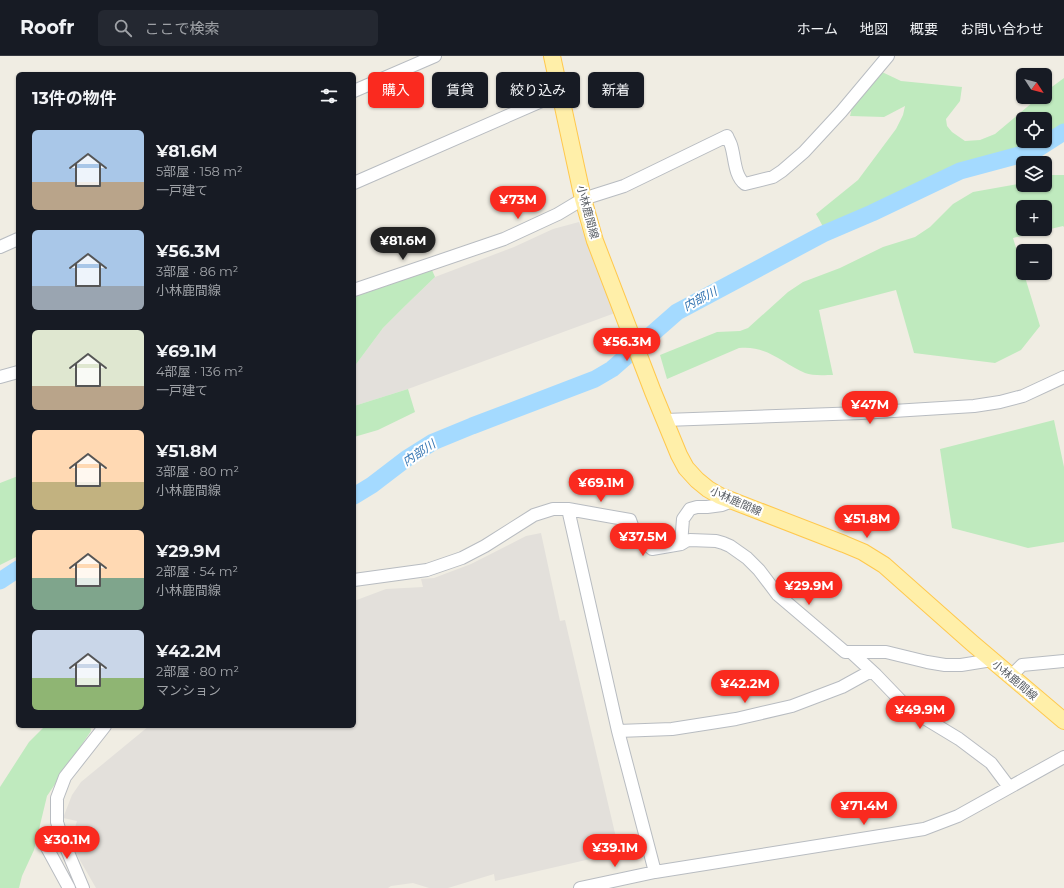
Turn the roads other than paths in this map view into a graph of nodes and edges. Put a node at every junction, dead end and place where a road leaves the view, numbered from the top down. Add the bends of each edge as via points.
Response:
1 (435, 56) edge
2 (552, 56) edge
3 (888, 56) edge
4 (556, 72) edge
5 (356, 90) edge
6 (524, 108) edge
7 (563, 108) edge
8 (356, 182) edge
9 (583, 199) junction
10 (16, 240) edge
11 (0, 247) edge
12 (356, 289) edge
13 (16, 373) edge
14 (0, 377) edge
15 (1064, 377) edge
16 (665, 420) junction
17 (732, 501) junction
18 (568, 509) junction
19 (681, 544) junction
20 (356, 580) edge
21 (851, 652) junction
22 (992, 660) junction
23 (1064, 661) edge
24 (872, 671) junction
25 (1011, 676) junction
26 (1064, 721) edge
27 (103, 728) edge
28 (618, 731) junction
29 (1064, 757) edge
30 (1009, 787) junction
31 (45, 844) dead end
32 (655, 872) junction
33 (69, 888) edge
34 (83, 888) edge
35 (580, 888) edge

1 - 5 street
2 - 4 main road, 小林鹿間線
3 - 9 street via 813,144 773,177 745,184 741,181 727,136 624,186
6 - 8 street
7 - 9 main road, 小林鹿間線
9 - 12 street via 558,214 504,239
9 - 16 main road, 小林鹿間線 via 595,241
10 - 11 street
13 - 14 street
15 - 16 street via 1023,396 974,406
16 - 17 main road, 小林鹿間線 via 686,468 708,489
17 - 19 street via 722,505 690,509 683,519
17 - 22 main road, 小林鹿間線 via 844,544 884,565
18 - 19 street via 630,520 634,531 652,549
18 - 20 street via 552,509 534,515 462,558 427,570
18 - 28 street
19 - 21 street via 690,540 716,541 730,546 759,570 778,595 844,652
21 - 22 street via 886,652 945,666
21 - 24 street
22 - 25 main road, 小林鹿間線
23 - 25 street via 1022,665
24 - 28 street via 842,687 792,706 736,719 672,729
24 - 30 street via 902,702 991,763
25 - 26 main road, 小林鹿間線
27 - 34 street via 65,777 57,798 57,822
28 - 32 street
29 - 30 street
30 - 32 street via 958,816 924,829
31 - 33 street
32 - 35 street

